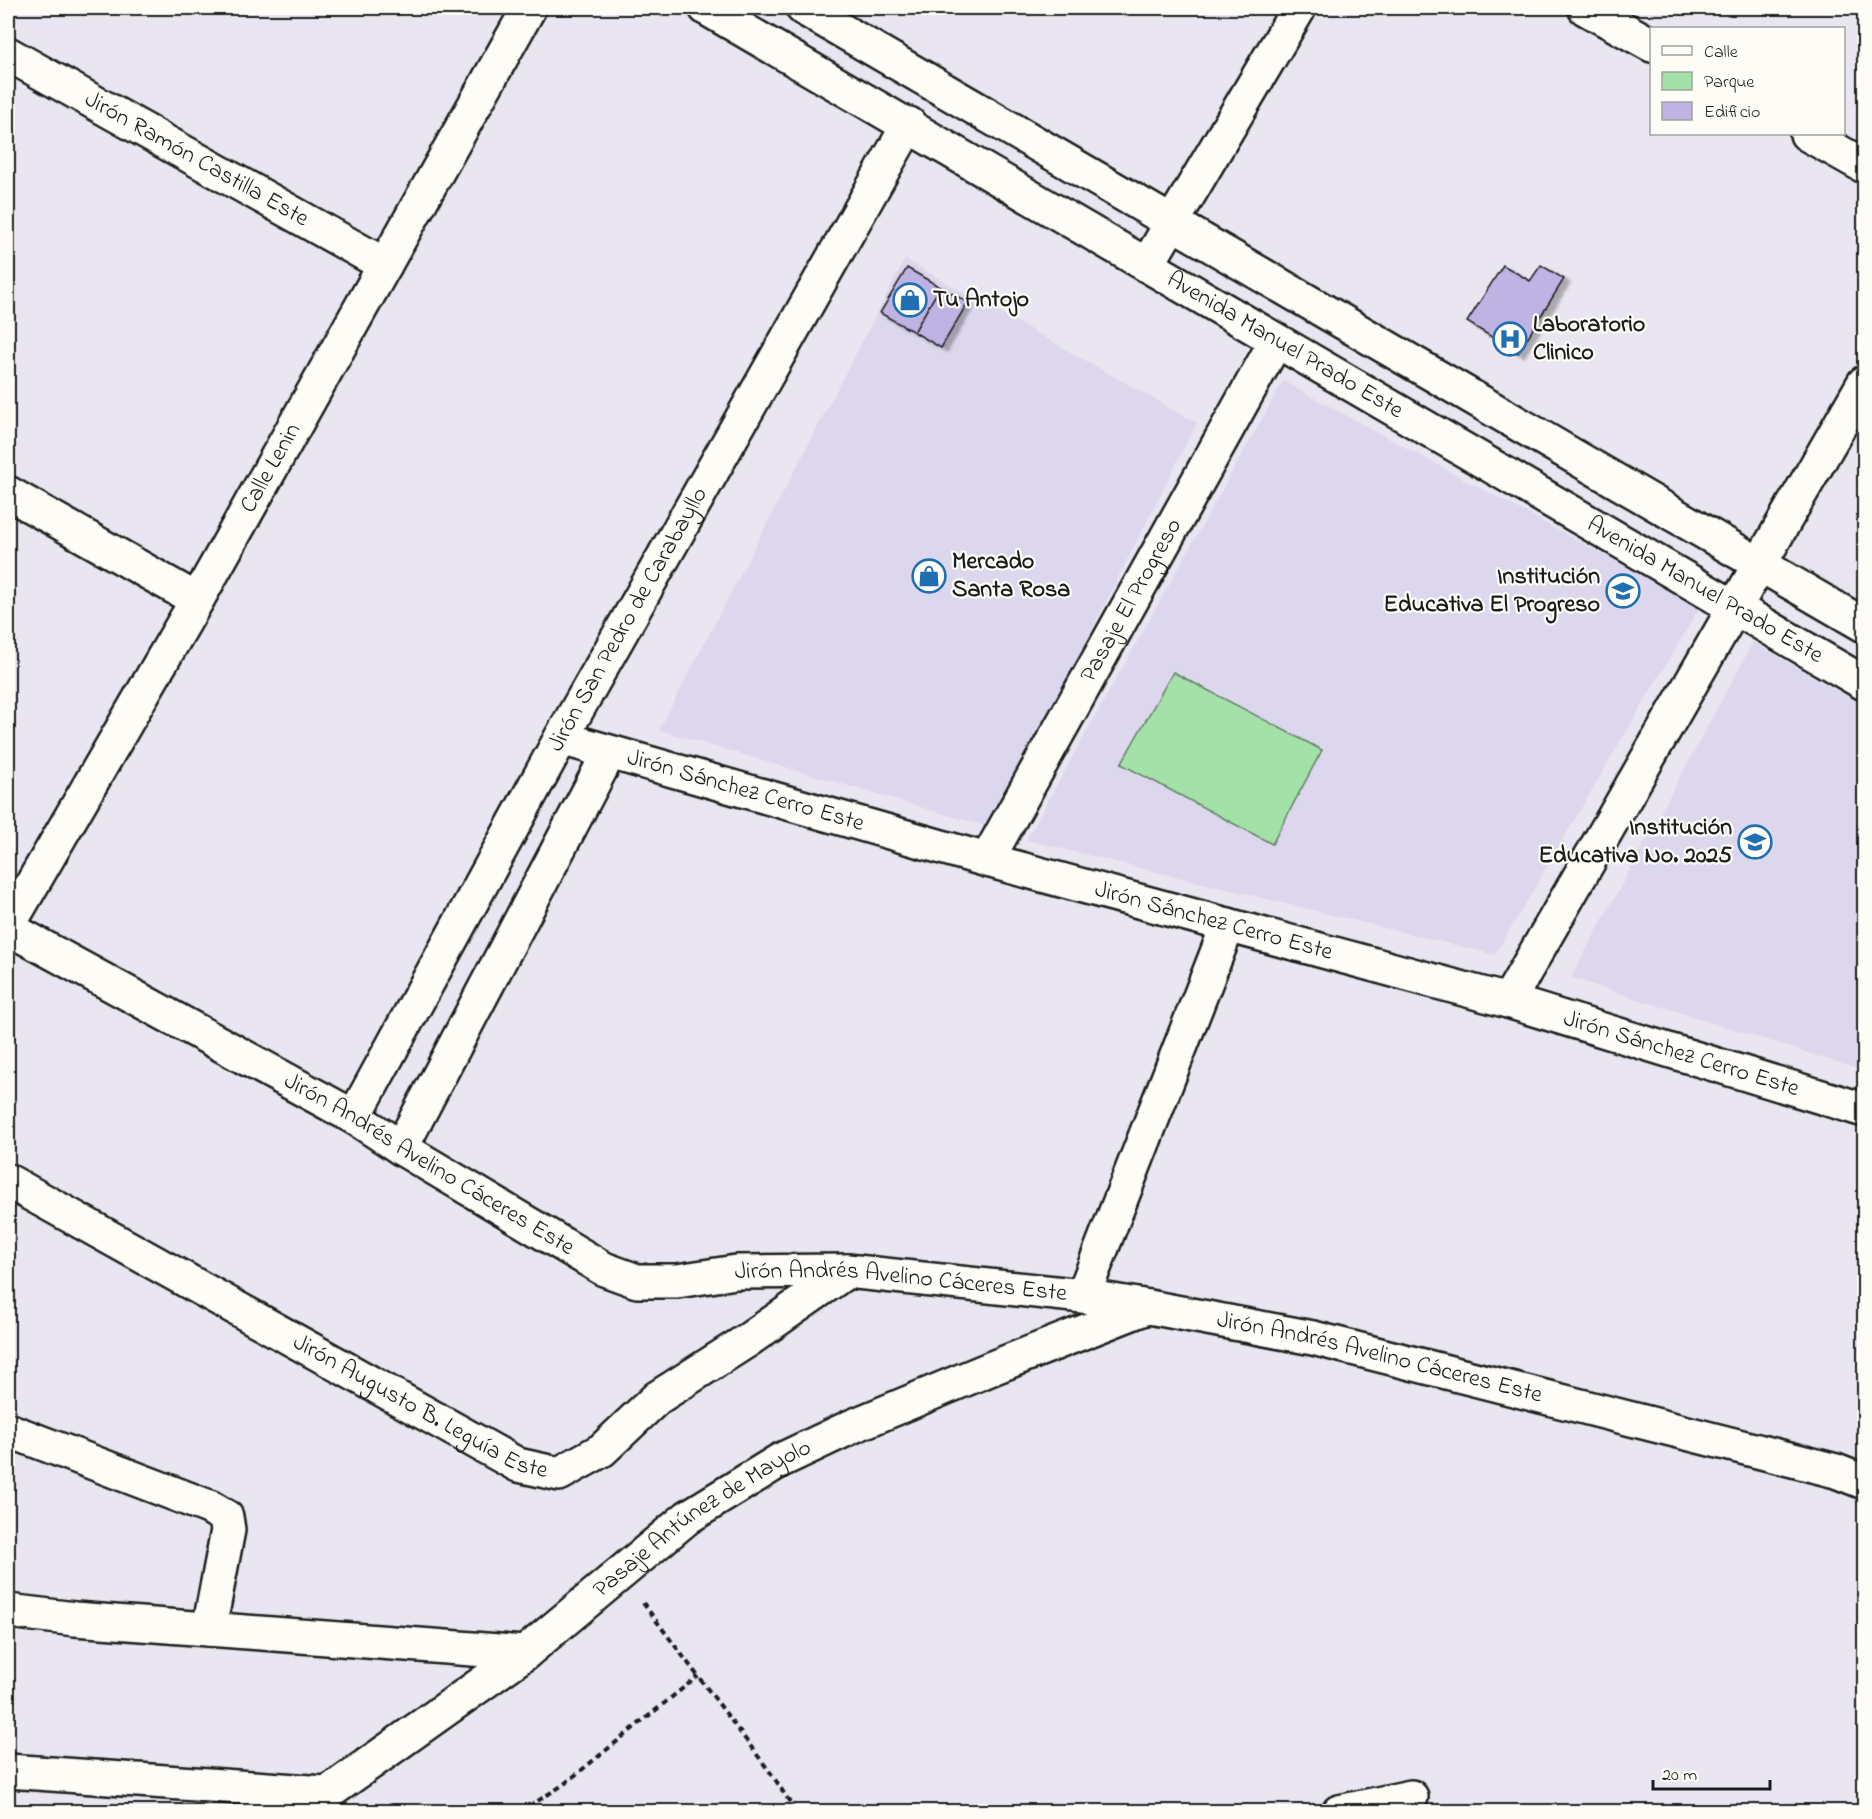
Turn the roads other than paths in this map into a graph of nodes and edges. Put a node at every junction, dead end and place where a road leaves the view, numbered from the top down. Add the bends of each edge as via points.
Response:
1 (529, 8) edge
2 (706, 8) edge
3 (803, 8) edge
4 (1299, 8) edge
5 (1585, 8) edge
6 (1650, 44) edge
7 (8, 54) edge
8 (909, 124) junction
9 (1809, 135) edge
10 (1864, 166) edge
11 (1173, 223) junction
12 (385, 265) junction
13 (1147, 265) junction
14 (1276, 341) junction
15 (1864, 383) edge
16 (8, 493) edge
17 (1762, 565) junction
18 (197, 600) junction
19 (1736, 607) junction
20 (1864, 625) edge
21 (1864, 682) edge
22 (561, 738) junction
23 (609, 753) junction
24 (987, 860) junction
25 (1228, 925) junction
26 (8, 927) edge
27 (1508, 1002) junction
28 (1864, 1110) edge
29 (354, 1117) junction
30 (401, 1149) junction
31 (8, 1181) edge
32 (847, 1271) junction
33 (1083, 1296) junction
34 (1149, 1306) junction
35 (8, 1430) edge
36 (1864, 1482) edge
37 (8, 1611) edge
38 (209, 1629) junction
39 (525, 1653) junction
40 (8, 1771) edge
41 (1411, 1797) dead end
42 (313, 1802) edge
43 (1339, 1812) edge

1 - 12 street, Calle Lenin
2 - 8 street, Avenida Manuel Prado Este
3 - 11 street, Avenida Manuel Prado Este
4 - 11 street
5 - 6 street
7 - 12 street, Jirón Ramón Castilla Este
8 - 13 street, Avenida Manuel Prado Este
8 - 22 street, Jirón San Pedro de Carabayllo
9 - 10 street
11 - 13 street
11 - 17 street, Avenida Manuel Prado Este
12 - 18 street, Calle Lenin
13 - 14 street, Avenida Manuel Prado Este
14 - 19 street, Avenida Manuel Prado Este
14 - 24 street, Pasaje El Progreso
15 - 17 street
16 - 18 street
17 - 19 street
17 - 20 street, Avenida Manuel Prado Este
18 - 26 street, Calle Lenin
19 - 21 street, Avenida Manuel Prado Este
19 - 27 street
22 - 23 street, Jirón Sánchez Cerro Este
22 - 29 street, Jirón San Pedro de Carabayllo
23 - 24 street, Jirón Sánchez Cerro Este
23 - 30 street, Jirón San Pedro de Carabayllo
24 - 25 street, Jirón Sánchez Cerro Este
25 - 27 street, Jirón Sánchez Cerro Este
25 - 33 street
26 - 29 street, Jirón Andrés Avelino Cáceres Este
27 - 28 street, Jirón Sánchez Cerro Este
29 - 30 street, Jirón Andrés Avelino Cáceres Este
30 - 32 street, Jirón Andrés Avelino Cáceres Este via 604,1269 637,1281 677,1281 736,1272
31 - 32 street, Jirón Augusto B. Leguía Este via 518,1465 559,1474 602,1450 657,1398
32 - 33 street, Jirón Andrés Avelino Cáceres Este
33 - 34 street, Jirón Andrés Avelino Cáceres Este
34 - 36 street, Jirón Andrés Avelino Cáceres Este via 1313,1338 1836,1471
34 - 39 street, Pasaje Antúnez de Mayolo via 992,1368 779,1461 688,1517
35 - 38 street via 226,1517 228,1530
37 - 38 street
38 - 39 street
39 - 42 street, Pasaje Antúnez de Mayolo
40 - 42 street
41 - 43 street

